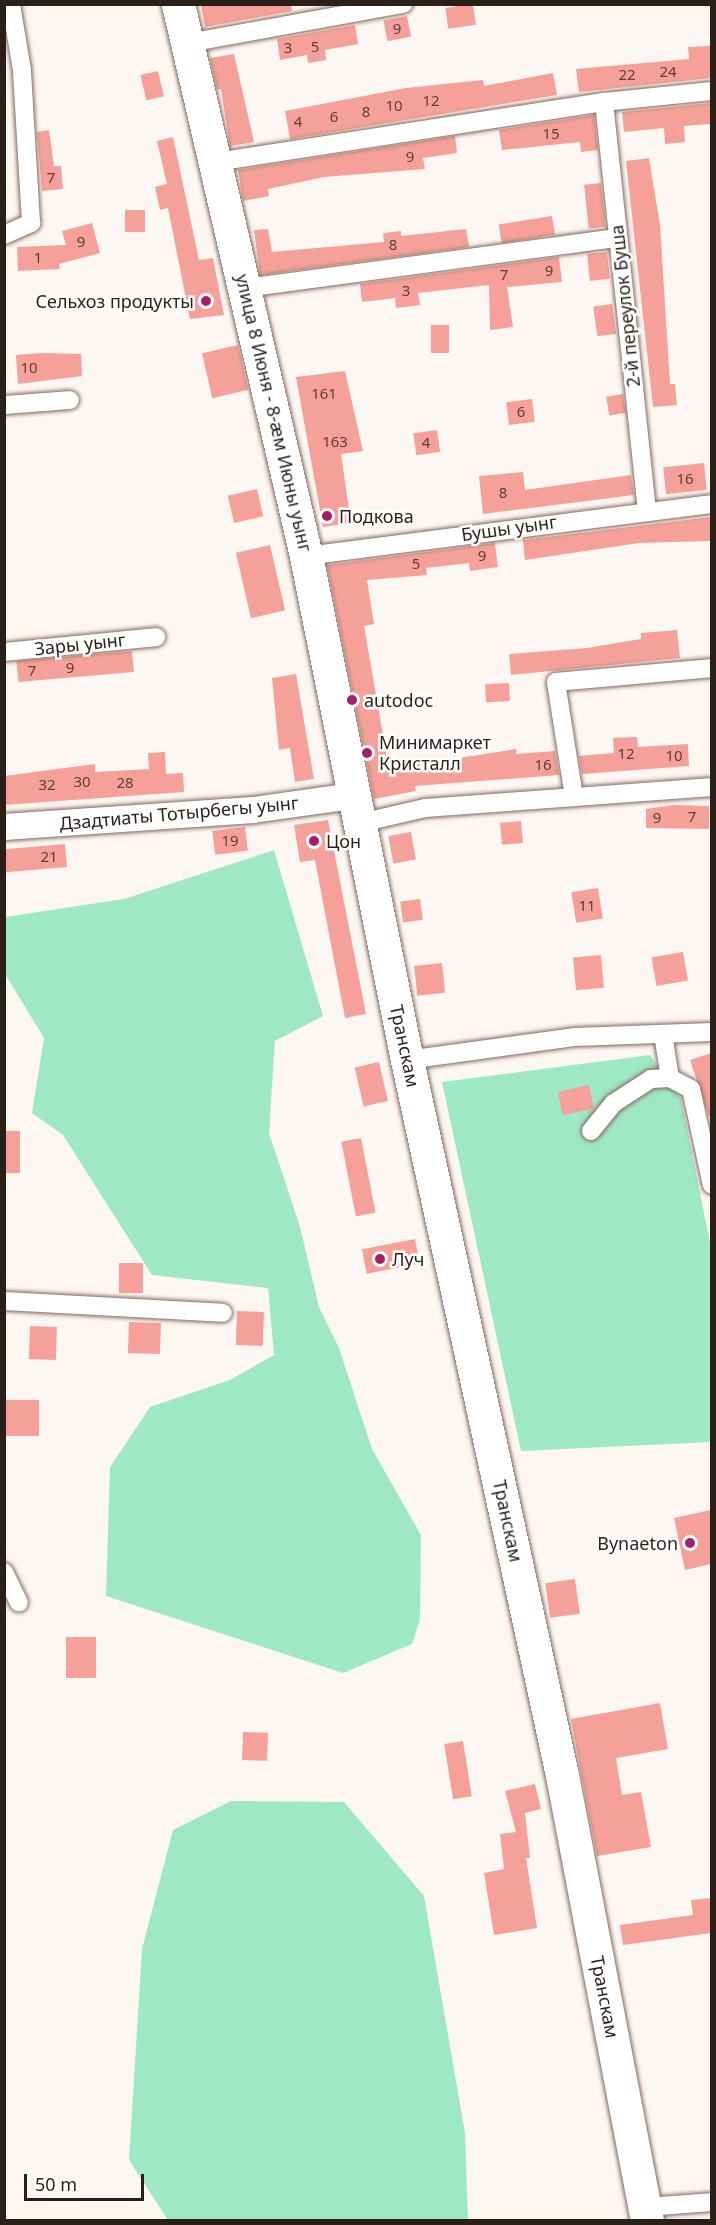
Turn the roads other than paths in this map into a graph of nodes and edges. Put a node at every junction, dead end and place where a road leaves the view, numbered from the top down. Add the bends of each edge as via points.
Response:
1 (11, 4) edge
2 (178, 4) edge
3 (403, 4) edge
4 (188, 43) junction
5 (711, 91) edge
6 (604, 102) junction
7 (216, 162) junction
8 (4, 236) edge
9 (618, 238) junction
10 (246, 288) junction
11 (70, 400) dead end
12 (4, 405) edge
13 (711, 504) edge
14 (647, 510) junction
15 (306, 556) junction
16 (156, 637) dead end
17 (4, 652) edge
18 (711, 668) edge
19 (711, 787) edge
20 (574, 797) junction
21 (356, 809) junction
22 (4, 827) edge
23 (711, 1032) edge
24 (663, 1034) junction
25 (407, 1060) junction
26 (670, 1078) junction
27 (591, 1131) dead end
28 (711, 1185) edge
29 (4, 1301) edge
30 (223, 1313) dead end
31 (4, 1572) edge
32 (19, 1604) dead end
33 (711, 2202) edge
34 (646, 2214) edge

1 - 8 street via 22,70 31,223
2 - 4 highway, улица 8 Июня - 8-ӕм Июны уынг
3 - 4 street
4 - 7 highway, улица 8 Июня - 8-ӕм Июны уынг
5 - 6 street
6 - 7 street
6 - 9 street, 2-й переулок Буша
7 - 10 highway, улица 8 Июня - 8-ӕм Июны уынг
9 - 10 street
9 - 14 street, 2-й переулок Буша
10 - 15 highway, улица 8 Июня - 8-ӕм Июны уынг
11 - 12 street
13 - 14 street, Бушы уынг
14 - 15 street, Бушы уынг
15 - 21 highway, улица 8 Июня - 8-ӕм Июны уынг
16 - 17 street, Зары уынг
18 - 20 street via 556,682
19 - 20 street, Дзадтиаты Тотырбегы уынг
20 - 21 street, Дзадтиаты Тотырбегы уынг
21 - 22 street, Дзадтиаты Тотырбегы уынг via 253,810
21 - 25 highway, Транскам
23 - 24 street
24 - 25 street via 575,1037
24 - 26 street
25 - 34 highway, Транскам via 562,1775
26 - 27 street via 651,1079 614,1103
26 - 28 street via 691,1089
29 - 30 street
31 - 32 street
33 - 34 street

